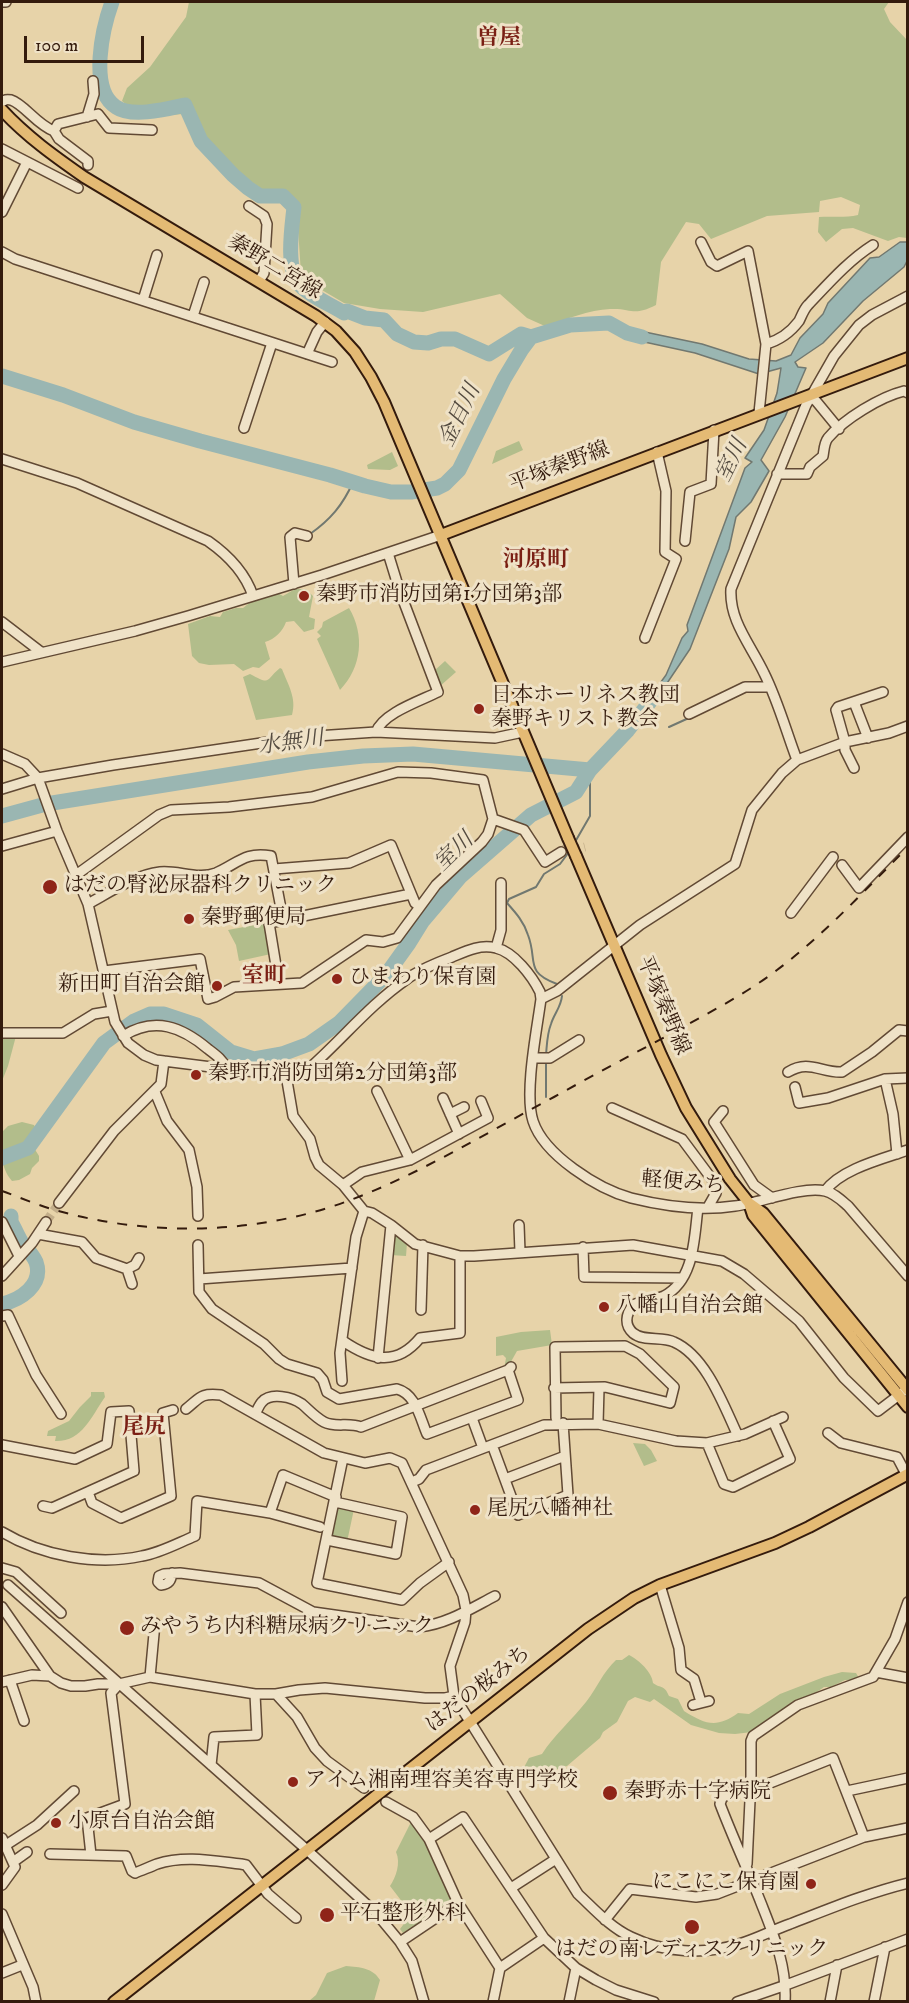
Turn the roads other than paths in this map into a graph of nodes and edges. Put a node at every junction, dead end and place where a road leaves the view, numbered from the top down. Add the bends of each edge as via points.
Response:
1 (93, 81) dead end
2 (2, 102) edge
3 (2, 110) edge
4 (87, 117) junction
5 (140, 119) dead end
6 (139, 130) junction
7 (152, 130) dead end
8 (54, 131) junction
9 (2, 148) edge
10 (27, 162) junction
11 (88, 165) dead end
12 (78, 188) dead end
13 (249, 206) dead end
14 (2, 212) edge
15 (701, 242) dead end
16 (873, 244) dead end
17 (2, 252) edge
18 (157, 255) dead end
19 (259, 281) junction
20 (204, 282) dead end
21 (908, 296) edge
22 (143, 300) junction
23 (193, 316) junction
24 (325, 322) junction
25 (272, 343) junction
26 (766, 346) junction
27 (307, 354) junction
28 (908, 358) edge
29 (332, 362) dead end
30 (908, 393) edge
31 (810, 395) junction
32 (762, 412) junction
33 (244, 428) dead end
34 (839, 429) junction
35 (714, 430) junction
36 (657, 452) junction
37 (2, 459) edge
38 (777, 474) junction
39 (441, 535) junction
40 (307, 536) dead end
41 (685, 541) dead end
42 (388, 553) junction
43 (294, 584) junction
44 (253, 596) junction
45 (2, 622) edge
46 (645, 639) dead end
47 (42, 652) junction
48 (2, 662) edge
49 (770, 687) junction
50 (883, 692) dead end
51 (854, 702) junction
52 (689, 714) dead end
53 (908, 726) edge
54 (376, 732) junction
55 (523, 732) junction
56 (868, 738) junction
57 (845, 742) junction
58 (2, 754) edge
59 (797, 760) junction
60 (854, 768) dead end
61 (39, 780) junction
62 (2, 789) edge
63 (493, 819) junction
64 (56, 829) junction
65 (908, 837) edge
66 (401, 840) dead end
67 (391, 845) junction
68 (2, 846) edge
69 (561, 852) tunnel mouth
70 (833, 857) dead end
71 (842, 865) dead end
72 (274, 869) junction
73 (76, 875) junction
74 (501, 884) dead end
75 (411, 894) junction
76 (88, 904) junction
77 (419, 906) junction
78 (791, 913) dead end
79 (283, 919) junction
80 (614, 945) junction
81 (496, 948) junction
82 (104, 971) junction
83 (279, 984) junction
84 (541, 999) junction
85 (112, 1011) junction
86 (908, 1031) edge
87 (2, 1033) edge
88 (123, 1036) junction
89 (579, 1040) dead end
90 (542, 1058) junction
91 (165, 1061) junction
92 (227, 1069) junction
93 (788, 1072) dead end
94 (286, 1075) junction
95 (908, 1078) edge
96 (885, 1079) junction
97 (795, 1087) dead end
98 (378, 1091) dead end
99 (155, 1092) junction
100 (443, 1098) dead end
101 (481, 1101) dead end
102 (464, 1107) dead end
103 (612, 1108) dead end
104 (723, 1111) dead end
105 (450, 1114) junction
106 (459, 1134) junction
107 (908, 1150) edge
108 (897, 1154) junction
109 (410, 1160) junction
110 (344, 1185) junction
111 (825, 1191) junction
112 (772, 1198) junction
113 (59, 1203) tunnel mouth
114 (749, 1203) junction
115 (703, 1208) junction
116 (364, 1211) junction
117 (198, 1216) dead end
118 (2, 1222) edge
119 (46, 1222) tunnel mouth
120 (391, 1225) junction
121 (519, 1225) dead end
122 (38, 1234) junction
123 (198, 1245) dead end
124 (423, 1245) junction
125 (583, 1247) junction
126 (520, 1252) junction
127 (21, 1255) junction
128 (460, 1256) junction
129 (691, 1256) junction
130 (139, 1258) dead end
131 (352, 1268) junction
132 (128, 1269) junction
133 (2, 1276) edge
134 (908, 1276) edge
135 (682, 1278) junction
136 (199, 1279) junction
137 (132, 1284) dead end
138 (421, 1310) dead end
139 (2, 1316) edge
140 (343, 1341) junction
141 (378, 1358) junction
142 (342, 1381) dead end
143 (554, 1388) junction
144 (599, 1388) junction
145 (904, 1391) edge
146 (415, 1405) junction
147 (908, 1407) edge
148 (186, 1409) dead end
149 (173, 1410) dead end
150 (61, 1414) dead end
151 (255, 1414) junction
152 (783, 1417) dead end
153 (472, 1418) junction
154 (560, 1421) junction
155 (773, 1421) junction
156 (598, 1424) junction
157 (828, 1433) dead end
158 (738, 1436) junction
159 (707, 1443) junction
160 (2, 1445) edge
161 (483, 1448) junction
162 (494, 1450) dead end
163 (565, 1456) junction
164 (343, 1458) junction
165 (907, 1474) edge
166 (505, 1479) junction
167 (412, 1482) junction
168 (88, 1492) junction
169 (335, 1500) junction
170 (43, 1506) dead end
171 (270, 1513) junction
172 (320, 1527) dead end
173 (2, 1532) edge
174 (327, 1540) junction
175 (449, 1562) junction
176 (2, 1568) edge
177 (172, 1573) dead end
178 (8, 1585) dead end
179 (660, 1585) junction
180 (495, 1596) dead end
181 (908, 1602) edge
182 (2, 1606) edge
183 (466, 1610) junction
184 (62, 1613) dead end
185 (157, 1629) dead end
186 (876, 1672) junction
187 (50, 1676) junction
188 (150, 1677) junction
189 (908, 1678) edge
190 (6, 1681) edge
191 (119, 1684) junction
192 (255, 1694) junction
193 (276, 1694) junction
194 (454, 1696) junction
195 (701, 1702) dead end
196 (24, 1721) dead end
197 (470, 1723) junction
198 (211, 1765) junction
199 (908, 1778) edge
200 (364, 1788) dead end
201 (74, 1791) dead end
202 (732, 1791) junction
203 (750, 1791) junction
204 (847, 1791) junction
205 (712, 1796) dead end
206 (386, 1802) dead end
207 (908, 1828) edge
208 (864, 1837) junction
209 (429, 1839) junction
210 (3, 1842) edge
211 (307, 1850) junction
212 (27, 1852) dead end
213 (50, 1854) dead end
214 (91, 1855) junction
215 (556, 1859) junction
216 (13, 1862) junction
217 (747, 1870) junction
218 (752, 1880) junction
219 (908, 1883) edge
220 (2, 1885) edge
221 (262, 1885) junction
222 (511, 1888) junction
223 (458, 1903) junction
224 (2, 1914) edge
225 (296, 1918) dead end
226 (605, 1920) junction
227 (772, 1931) junction
228 (544, 1938) junction
229 (908, 1939) edge
230 (400, 1942) junction
231 (885, 1947) junction
232 (22, 1965) junction
233 (837, 1965) junction
234 (500, 1968) junction
235 (576, 1968) junction
236 (2, 1973) edge
237 (786, 1985) junction
238 (36, 2001) edge
239 (114, 2001) edge
240 (424, 2001) edge
241 (493, 2001) edge
242 (569, 2001) edge
243 (648, 2001) edge
244 (737, 2001) edge
245 (785, 2001) edge
246 (830, 2001) edge
247 (874, 2001) edge

1 - 4 street via 94,94
2 - 8 street via 12,100
3 - 19 main road, 秦野二宮線 via 50,154 84,177
4 - 6 street via 98,114 109,128
4 - 8 street via 58,124
5 - 6 street
6 - 7 street
8 - 11 street
9 - 10 street
10 - 12 street
10 - 14 street
13 - 19 street via 264,216 267,224 264,273
15 - 26 street via 717,266 748,251
16 - 26 street via 806,307 787,334
17 - 22 street
18 - 22 street
19 - 24 main road, 秦野二宮線
20 - 23 street
21 - 31 street via 859,326 834,356
22 - 23 street
23 - 25 street
24 - 27 street
24 - 39 main road, 秦野二宮線 via 362,361 384,402
25 - 27 street
25 - 33 street
26 - 32 street
27 - 29 street
28 - 31 main road, 平塚秦野線
30 - 34 street via 884,398
31 - 32 main road, 平塚秦野線
31 - 34 street
31 - 38 street
32 - 35 main road, 平塚秦野線
34 - 38 street via 826,440 823,456 807,474
35 - 36 main road, 平塚秦野線
35 - 41 street via 711,484 690,492
36 - 39 main road, 平塚秦野線
36 - 46 street via 666,491 665,552 676,559
37 - 44 street via 77,483 208,541 245,576
38 - 49 street via 730,600 736,621
39 - 42 street
39 - 55 main road
40 - 43 street via 295,533 290,537
42 - 43 street
42 - 54 street via 438,692 389,716
43 - 44 street
44 - 47 street via 135,631
45 - 47 street
47 - 48 street
49 - 52 street via 745,687
49 - 59 street
50 - 51 street
51 - 56 street
51 - 57 street via 836,710
53 - 56 street
54 - 55 street via 495,738
54 - 61 street via 302,737
55 - 80 main road, 平塚秦野線, bridge
56 - 57 street
57 - 59 street
57 - 60 street
58 - 61 street via 25,764
59 - 80 street via 752,810 735,864
61 - 62 street
61 - 64 street
63 - 69 street via 524,830 545,862
63 - 73 street via 483,780 398,772 312,797 171,810
63 - 77 street via 482,842
64 - 68 street
64 - 73 street
65 - 71 street via 859,888
66 - 67 street
67 - 72 street via 349,863
67 - 75 street
70 - 78 street
72 - 76 street via 271,856 258,853 211,874 161,872 140,878
72 - 79 street
73 - 76 street
74 - 81 street via 501,930
75 - 77 street
75 - 79 street
76 - 82 street
77 - 83 street via 397,938 383,942 366,940 302,984
79 - 83 street via 269,923
80 - 84 street via 557,991
80 - 114 main road, 平塚秦野線 via 686,1108
81 - 84 street via 515,959 537,987
81 - 94 street via 471,949 408,977 313,1065
82 - 83 street via 200,959 208,999 234,987
82 - 85 street
84 - 90 street, 軽便みち
85 - 87 street via 94,1014 63,1033
85 - 88 street
86 - 93 street via 899,1030 842,1072 807,1066
88 - 91 street via 144,1055
88 - 92 street via 145,1026 180,1029 224,1062
89 - 90 street
90 - 115 street, 軽便みち via 530,1104 533,1121 564,1161 629,1198
91 - 92 street
91 - 99 street via 163,1079
92 - 94 street
94 - 110 street via 292,1116 309,1139 319,1165
95 - 96 street
96 - 97 street via 799,1103
96 - 108 street
98 - 109 street
99 - 113 street via 114,1131
99 - 117 street via 167,1121 189,1150
100 - 105 street
101 - 106 street via 488,1118
102 - 105 street
103 - 115 street via 682,1139 717,1186 715,1195
104 - 112 street via 714,1122 724,1140 754,1185
105 - 106 street
106 - 109 street
107 - 108 street
108 - 111 street via 841,1176
109 - 110 street via 362,1173
110 - 116 street
111 - 112 street, 軽便みち
111 - 134 street via 848,1206
112 - 114 street, 軽便みち
114 - 115 street, 軽便みち
114 - 145 main road, 平塚秦野線 via 753,1215
115 - 129 street
116 - 120 street
116 - 131 street
118 - 127 street
119 - 122 street
120 - 124 street via 415,1244
120 - 141 street
121 - 126 street
122 - 127 street
122 - 132 street via 82,1242 96,1258
123 - 136 street
124 - 128 street
124 - 138 street
125 - 126 street
125 - 129 street via 633,1245
125 - 135 street via 584,1278
126 - 128 street
127 - 133 street
128 - 141 street via 460,1334 420,1338 411,1348
129 - 135 street
129 - 145 street via 722,1261 744,1274 799,1322 844,1378 878,1411
130 - 132 street
131 - 136 street
131 - 140 street
132 - 137 street
135 - 158 street via 665,1295 633,1305 627,1325 639,1336 676,1343 704,1368
136 - 146 street via 198,1291 212,1309 287,1364 317,1373 334,1397 346,1399 397,1389 409,1395
139 - 150 street via 8,1315 36,1375
140 - 141 street
140 - 142 street
143 - 144 street
143 - 144 street via 555,1347 610,1345 625,1346 640,1354 674,1387 670,1403
143 - 154 street
144 - 156 street
145 - 147 main road, 平塚秦野線
146 - 151 street via 361,1427 326,1423 303,1404 280,1397 261,1402
146 - 153 street via 426,1434
146 - 153 street via 509,1369 519,1400
148 - 151 street via 208,1394 221,1395
149 - 168 street via 164,1413 171,1496 121,1518 92,1503
151 - 164 street via 308,1446
152 - 155 street
153 - 161 street
154 - 156 street
154 - 161 street
154 - 163 street
155 - 158 street
155 - 159 street via 790,1459 733,1487 724,1484
156 - 159 street via 676,1441
157 - 165 street via 841,1443 897,1457
158 - 159 street
160 - 168 street via 75,1459 107,1444 111,1413 129,1411 134,1472
161 - 167 street via 426,1470
162 - 166 street
163 - 166 street
163 - 166 street via 568,1495 518,1515
164 - 167 street via 371,1463 394,1459 402,1463
164 - 169 street
165 - 179 main road, はだの桜みち via 775,1543
167 - 175 street
168 - 170 street via 52,1508
169 - 171 street via 283,1475
169 - 174 street
169 - 174 street via 402,1517 396,1554
171 - 172 street
171 - 173 street via 196,1501 195,1536 145,1556 114,1561 73,1557 26,1545
174 - 175 street via 317,1583 402,1600
175 - 183 street
176 - 184 street via 16,1572
177 - 183 street via 259,1583 313,1612 419,1627 450,1620
178 - 191 street
179 - 195 street via 679,1648 681,1670 694,1679
179 - 197 main road, はだの桜みち via 588,1629
180 - 183 street
181 - 186 street via 895,1639
182 - 187 street
183 - 194 street via 462,1636 450,1666
185 - 188 street
186 - 189 street
186 - 203 street via 873,1677 798,1705 753,1736
187 - 190 street via 32,1675
187 - 191 street via 71,1686
188 - 191 street
188 - 192 street
190 - 196 street
191 - 198 street
191 - 214 street via 111,1693 125,1804 87,1818
192 - 193 street
192 - 198 street via 257,1735 214,1737
193 - 194 street via 325,1688 425,1698
193 - 200 street via 327,1761
194 - 197 street
197 - 211 main road, はだの桜みち
197 - 215 street
198 - 211 street
199 - 204 street
201 - 210 street via 38,1826
202 - 203 street
202 - 205 street
202 - 217 street via 720,1804
203 - 204 street via 833,1758
203 - 217 street
204 - 208 street
206 - 209 street via 413,1817
207 - 208 street
208 - 218 street
209 - 222 street via 463,1817
209 - 223 street
210 - 216 street
211 - 221 main road, はだの桜みち
211 - 230 street via 376,1913
212 - 216 street
213 - 214 street
214 - 221 street via 126,1856 135,1873 185,1860 241,1864
215 - 222 street
215 - 226 street via 578,1894
216 - 220 street via 15,1867
217 - 218 street
218 - 226 street via 717,1894 696,1897 630,1889
218 - 227 street
219 - 227 street via 879,1890
221 - 225 street
221 - 239 main road, はだの桜みち
222 - 228 street
223 - 230 street
223 - 234 street
224 - 232 street
226 - 227 street via 630,1937 676,1950 705,1951 738,1945
227 - 237 street
228 - 234 street
228 - 235 street
229 - 231 street
230 - 240 street via 412,1961
231 - 233 street
231 - 247 street
232 - 236 street
232 - 238 street
233 - 237 street
233 - 246 street
234 - 241 street
235 - 242 street
235 - 243 street via 616,1990
237 - 244 street
237 - 245 street

